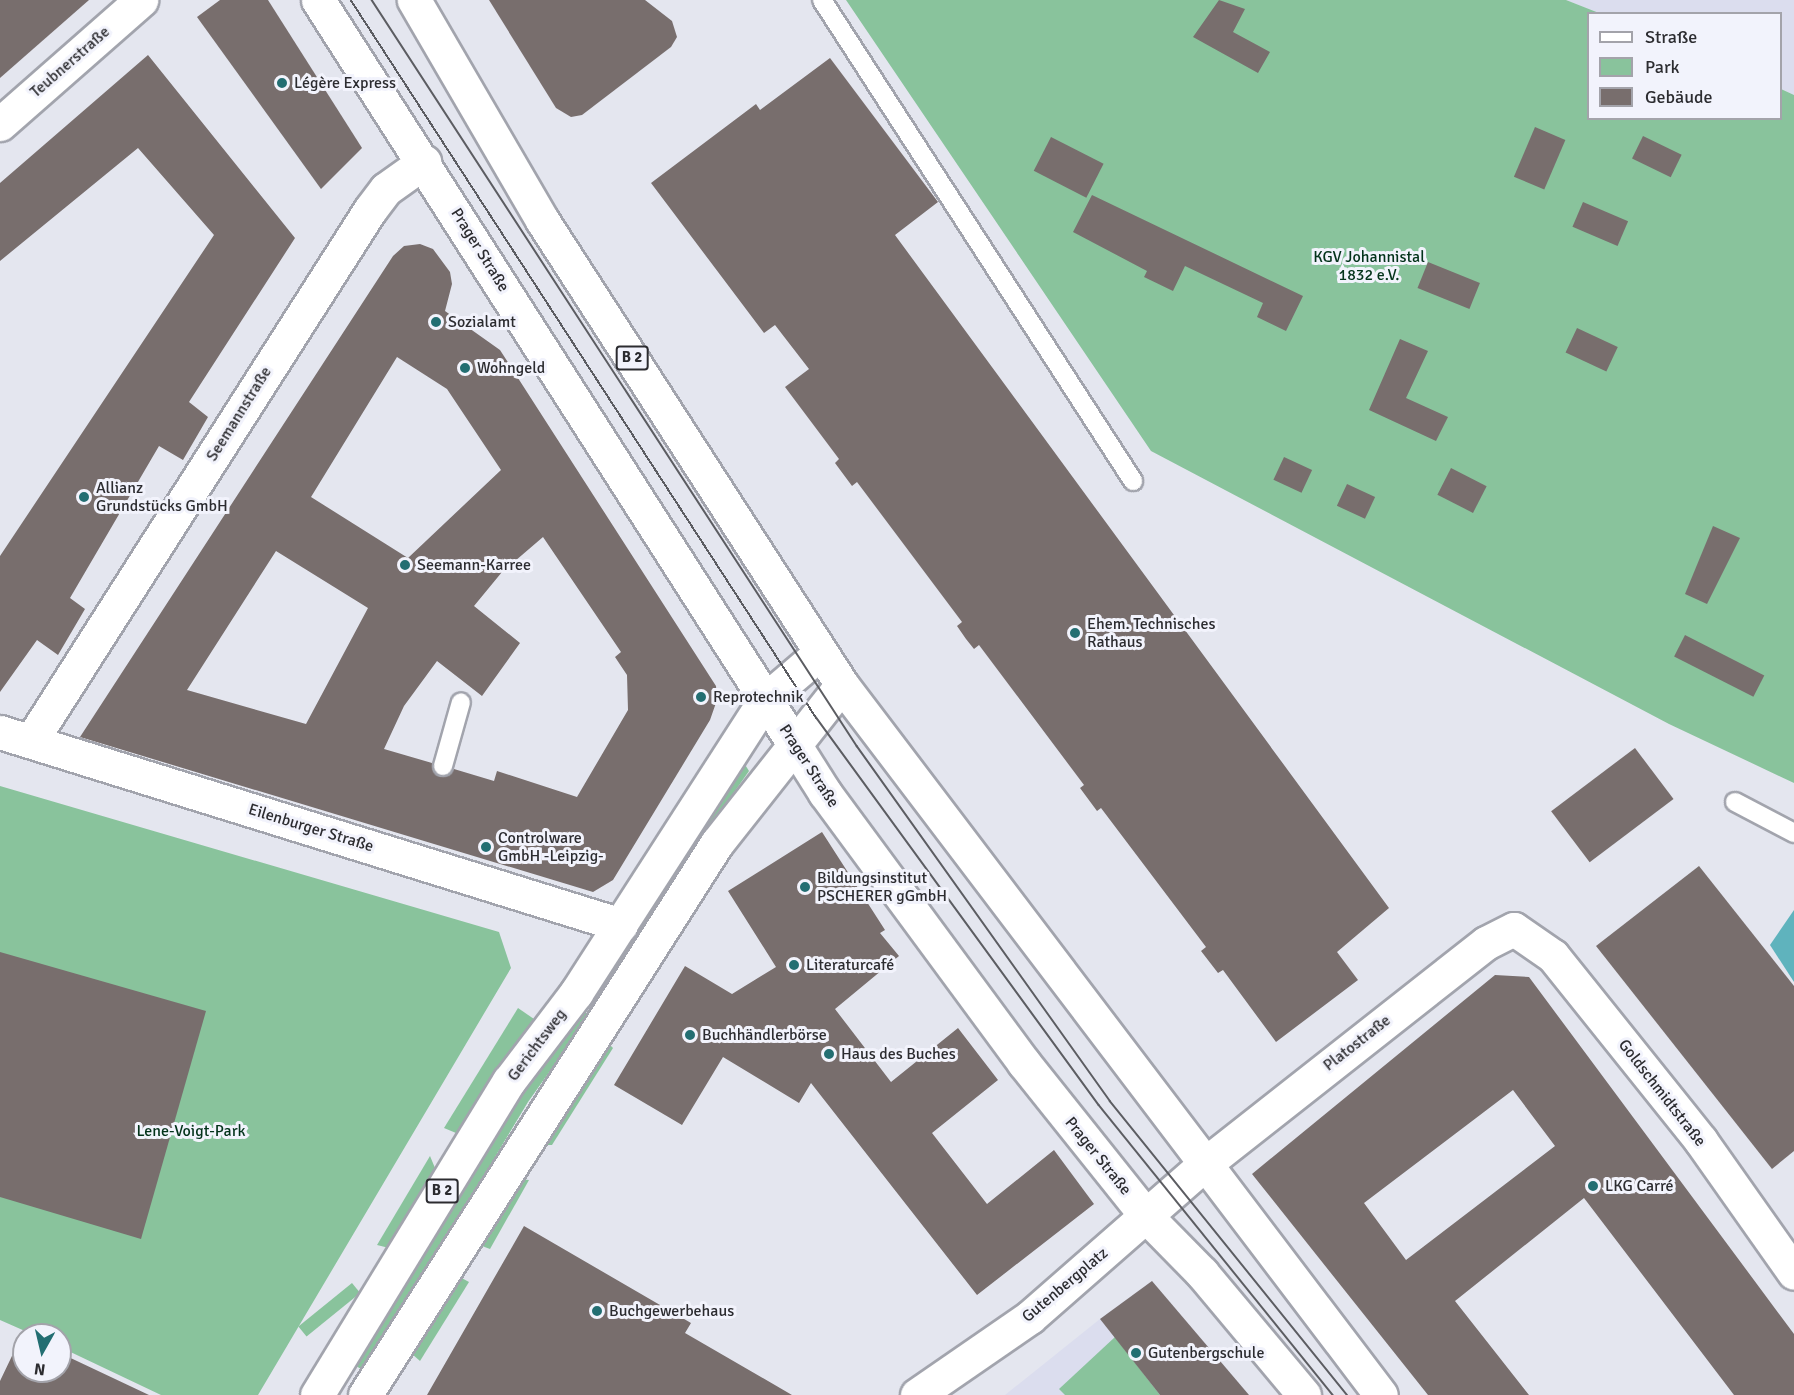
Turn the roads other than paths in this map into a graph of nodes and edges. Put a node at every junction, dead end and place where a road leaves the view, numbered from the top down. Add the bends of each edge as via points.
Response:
1 (141, 0) edge
2 (318, 0) edge
3 (414, 0) edge
4 (822, 0) edge
5 (0, 124) edge
6 (424, 162) junction
7 (1133, 481) dead end
8 (820, 653) junction
9 (842, 686) junction
10 (765, 700) junction
11 (461, 702) dead end
12 (0, 732) edge
13 (31, 741) junction
14 (794, 744) junction
15 (443, 766) dead end
16 (1735, 802) dead end
17 (1794, 833) edge
18 (621, 925) junction
19 (1514, 928) joint
20 (652, 946) junction
21 (1205, 1164) junction
22 (1146, 1216) junction
23 (1794, 1273) edge
24 (317, 1395) edge
25 (364, 1395) edge
26 (917, 1395) edge
27 (1304, 1395) edge
28 (1381, 1395) edge

1 - 5 main road, Teubnerstraße
2 - 6 main road, Prager Straße
3 - 8 main road, B 2 via 542,220
4 - 7 lane
6 - 10 main road, Prager Straße
6 - 13 main road, Seemannstraße via 386,189 370,210
8 - 9 main road, B 2
8 - 10 main road, B 2
9 - 14 main road, B 2
9 - 21 main road
10 - 14 main road, Prager Straße
10 - 18 main road, Gerichtsweg / B 2
11 - 15 lane
12 - 13 main road, Eilenburger Straße
13 - 18 main road, Eilenburger Straße via 419,851
14 - 20 main road, B 2 via 717,843
14 - 22 main road, Prager Straße via 825,793 1024,1064
16 - 17 lane
18 - 20 lane
18 - 24 main road, Gerichtsweg / B 2 via 509,1081
19 - 21 main road, Platostraße via 1486,943
19 - 23 main road, Goldschmidtstraße via 1553,956 1701,1140
20 - 25 main road, B 2
21 - 22 main road, Gutenbergplatz
21 - 28 main road
22 - 26 main road, Gutenbergplatz via 1030,1317
22 - 27 main road, Prager Straße via 1202,1273

